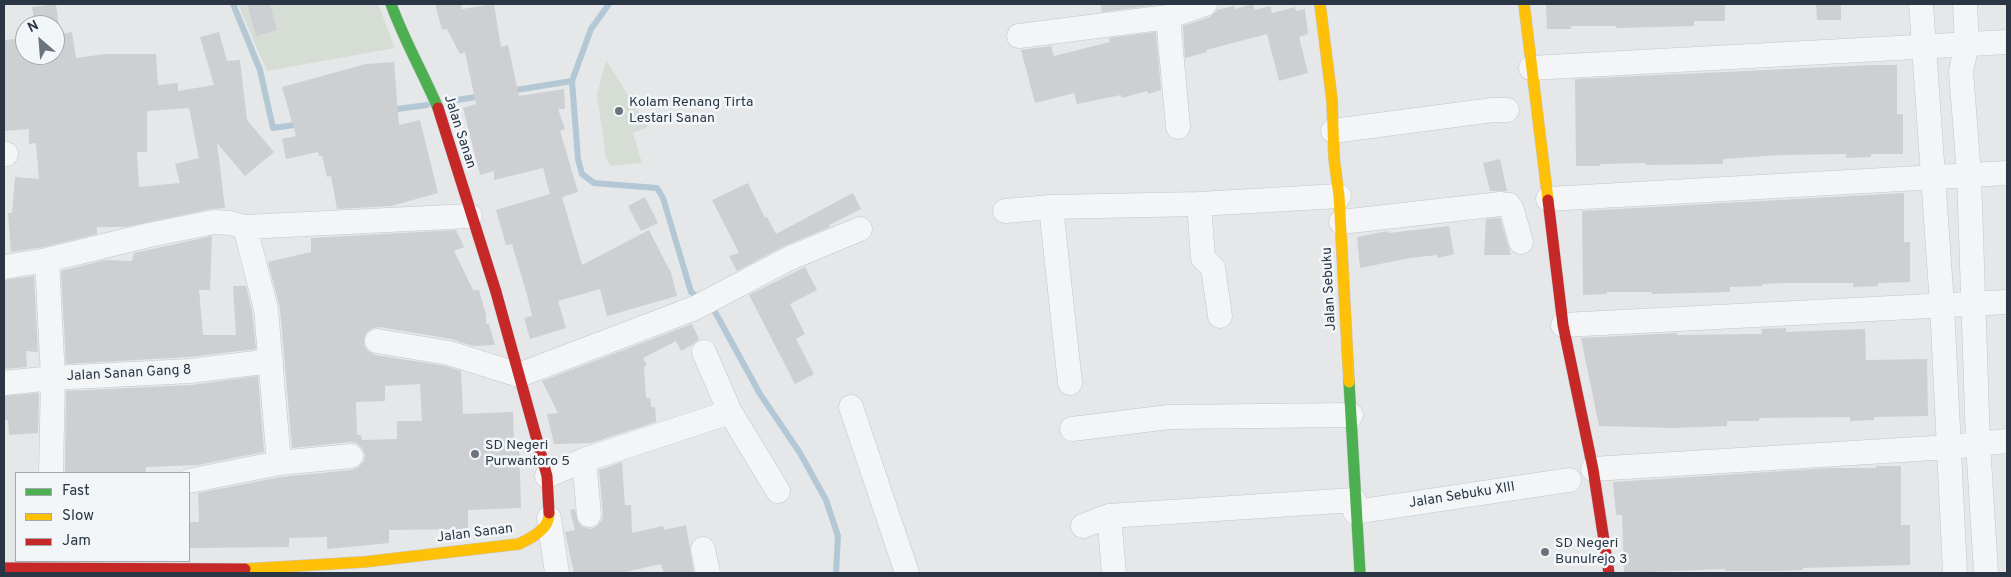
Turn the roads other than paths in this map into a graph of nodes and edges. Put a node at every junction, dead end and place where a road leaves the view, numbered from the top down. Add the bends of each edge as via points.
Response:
1 (391, 4) edge
2 (1205, 4) edge
3 (1320, 4) edge
4 (1524, 4) edge
5 (1921, 4) edge
6 (1965, 4) edge
7 (1168, 17) junction
8 (1019, 36) dead end
9 (2007, 42) edge
10 (1967, 44) junction
11 (1923, 47) junction
12 (1531, 68) junction
13 (1507, 110) dead end
14 (1178, 127) dead end
15 (1333, 131) junction
16 (2007, 173) edge
17 (1969, 175) junction
18 (1932, 178) junction
19 (1339, 196) junction
20 (1548, 199) junction
21 (1199, 204) junction
22 (1051, 207) junction
23 (1005, 211) dead end
24 (470, 216) junction
25 (1341, 222) junction
26 (245, 227) junction
27 (860, 229) dead end
28 (1521, 242) dead end
29 (47, 260) junction
30 (4, 267) edge
31 (2007, 302) edge
32 (1973, 303) junction
33 (1942, 305) junction
34 (1220, 316) dead end
35 (1563, 325) junction
36 (376, 340) dead end
37 (704, 352) dead end
38 (270, 361) junction
39 (519, 375) junction
40 (53, 378) junction
41 (4, 383) edge
42 (1070, 383) dead end
43 (852, 407) dead end
44 (730, 412) junction
45 (1351, 415) junction
46 (1072, 429) dead end
47 (2007, 441) edge
48 (1978, 443) junction
49 (1950, 447) junction
50 (351, 456) dead end
51 (584, 460) junction
52 (279, 463) junction
53 (1593, 469) junction
54 (51, 472) edge
55 (547, 476) junction
56 (1569, 480) dead end
57 (190, 481) edge
58 (778, 491) dead end
59 (1355, 506) junction
60 (589, 515) dead end
61 (1109, 516) junction
62 (549, 518) junction
63 (1082, 526) dead end
64 (703, 549) dead end
65 (49, 563) edge
66 (175, 565) edge
67 (4, 568) edge
68 (347, 569) edge
69 (558, 573) edge
70 (708, 573) edge
71 (907, 573) edge
72 (1114, 573) edge
73 (1360, 573) edge
74 (1610, 573) edge
75 (1955, 573) edge
76 (1986, 573) edge

1 - 24 street, Jalan Sanan via 438,109
2 - 7 street
3 - 15 street, Jalan Sebuku
4 - 12 street
5 - 11 street
6 - 10 street
7 - 8 street
7 - 14 street
9 - 10 street
10 - 11 street
10 - 17 street via 1961,71
11 - 12 street
11 - 18 street
12 - 20 street
13 - 15 street
15 - 19 street, Jalan Sebuku
16 - 17 street
17 - 18 street
17 - 32 street
18 - 20 street
18 - 33 street
19 - 21 street
19 - 25 street, Jalan Sebuku
20 - 35 street
21 - 22 street
21 - 34 street via 1203,258 1213,268
22 - 23 street
22 - 42 street
24 - 26 street
24 - 39 street, Jalan Sanan
25 - 28 street via 1500,204 1509,205 1512,210
25 - 45 street, Jalan Sebuku
26 - 29 street via 214,222
26 - 38 street via 266,309
27 - 39 street via 790,258 704,304
29 - 30 street
29 - 40 street
31 - 32 street
32 - 33 street
32 - 48 street
33 - 35 street
33 - 49 street
35 - 53 street
36 - 39 street via 449,353
37 - 44 street
38 - 40 street, Jalan Sanan Gang 8 via 190,371
38 - 52 street
39 - 55 street, Jalan Sanan
40 - 41 street
40 - 54 street, Jalan Sanan Gang 8
43 - 71 street
44 - 51 street
44 - 58 street
45 - 46 street via 1169,417
45 - 59 street, Jalan Sebuku
47 - 48 street
48 - 49 street
48 - 76 street
49 - 53 street
49 - 75 street
50 - 52 street
51 - 55 street
51 - 60 street
52 - 57 street
53 - 74 street
55 - 62 street, Jalan Sanan
56 - 59 street, Jalan Sebuku XIII
59 - 61 street, Jalan Sebuku XIII
59 - 73 street, Jalan Sebuku
61 - 63 street, Jalan Sebuku XIII
61 - 72 street
62 - 68 street, Jalan Sanan via 536,536 519,544
62 - 69 street
64 - 70 street
65 - 66 street, Jalan Sanan
65 - 67 street, Jalan Sanan
66 - 68 street, Jalan Sanan via 209,570

